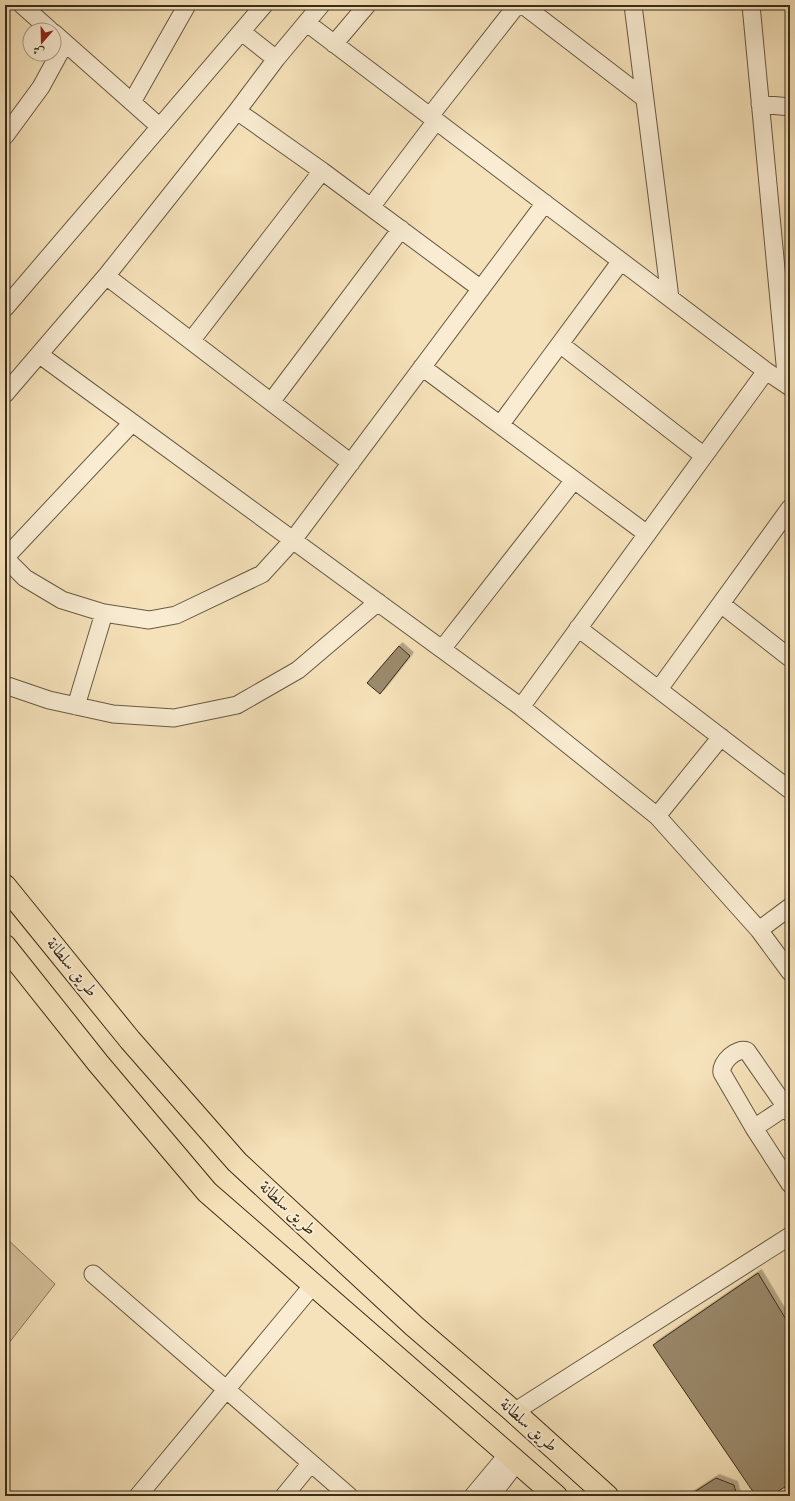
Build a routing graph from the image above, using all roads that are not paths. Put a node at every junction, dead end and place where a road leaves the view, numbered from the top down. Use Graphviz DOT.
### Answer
graph roads {
  1 [pos="22,5"];
  2 [pos="264,5"];
  3 [pos="321,5"];
  4 [pos="367,5"];
  5 [pos="517,5"];
  6 [pos="523,5"];
  7 [pos="633,5"];
  8 [pos="751,5"];
  9 [pos="179,8"];
  10 [pos="41,22"];
  11 [pos="307,23"];
  12 [pos="242,32"];
  13 [pos="62,41"];
  14 [pos="334,44"];
  15 [pos="276,58"];
  16 [pos="50,62"];
  17 [pos="644,98"];
  18 [pos="132,102"];
  19 [pos="760,104"];
  20 [pos="790,107"];
  21 [pos="237,112"];
  22 [pos="433,119"];
  23 [pos="8,125"];
  24 [pos="160,127"];
  25 [pos="322,171"];
  26 [pos="545,203"];
  27 [pos="371,207"];
  28 [pos="400,229"];
  29 [pos="775,255"];
  30 [pos="621,261"];
  31 [pos="790,266"];
  32 [pos="107,275"];
  33 [pos="481,289"];
  34 [pos="670,298"];
  35 [pos="5,308"];
  36 [pos="191,341"];
  37 [pos="560,344"];
  38 [pos="40,355"];
  39 [pos="422,367"];
  40 [pos="766,371"];
  41 [pos="789,386"];
  42 [pos="5,394"];
  43 [pos="271,402"];
  44 [pos="132,423"];
  45 [pos="500,425"];
  46 [pos="704,456"];
  47 [pos="351,463"];
  48 [pos="574,480"];
  49 [pos="788,516"];
  50 [pos="647,534"];
  51 [pos="293,540"];
  52 [pos="5,558"];
  53 [pos="378,602"];
  54 [pos="721,604"];
  55 [pos="104,613"];
  56 [pos="578,628"];
  57 [pos="442,649"];
  58 [pos="790,658"];
  59 [pos="5,685"];
  60 [pos="659,689"];
  61 [pos="76,706"];
  62 [pos="521,707"];
  63 [pos="721,737"];
  64 [pos="790,790"];
  65 [pos="657,816"];
  66 [pos="5,886"];
  67 [pos="790,907"];
  68 [pos="759,930"];
  69 [pos="5,946"];
  70 [pos="790,972"];
  71 [pos="789,1108"];
  72 [pos="754,1128"];
  73 [pos="790,1184"];
  74 [pos="790,1236"];
  75 [pos="93,1274"];
  76 [pos="313,1285"];
  77 [pos="226,1390"];
  78 [pos="514,1412"];
  79 [pos="512,1458"];
  80 [pos="311,1463"];
  81 [pos="551,1495"];
  82 [pos="138,1496"];
  83 [pos="284,1496"];
  84 [pos="349,1496"];
  85 [pos="473,1496"];
  86 [pos="491,1496"];
  87 [pos="607,1496"];
  1 -- 10 [label="street"];
  2 -- 12 [label="street"];
  3 -- 11 [label="street"];
  4 -- 14 [label="street"];
  5 -- 22 [label="street"];
  6 -- 17 [label="street"];
  7 -- 17 [label="street"];
  8 -- 19 [label="street"];
  9 -- 18 [label="street"];
  11 -- 14 [label="street"];
  11 -- 15 [label="street"];
  12 -- 15 [label="street"];
  12 -- 24 [label="street"];
  13 -- 18 [label="street"];
  14 -- 22 [label="street"];
  15 -- 21 [label="street"];
  16 -- 23 [label="street"];
  17 -- 34 [label="street"];
  18 -- 24 [label="street"];
  19 -- 20 [label="street"];
  19 -- 29 [label="street"];
  21 -- 25 [label="street"];
  21 -- 32 [label="street"];
  22 -- 26 [label="street"];
  22 -- 27 [label="street"];
  24 -- 35 [label="street"];
  25 -- 27 [label="street"];
  25 -- 36 [label="street"];
  26 -- 30 [label="street"];
  26 -- 33 [label="street"];
  27 -- 28 [label="street"];
  28 -- 33 [label="street"];
  28 -- 43 [label="street"];
  29 -- 31 [label="street"];
  29 -- 41 [label="street"];
  30 -- 34 [label="street"];
  30 -- 37 [label="street"];
  32 -- 36 [label="street"];
  32 -- 38 [label="street"];
  33 -- 39 [label="street"];
  34 -- 40 [label="street"];
  36 -- 43 [label="street"];
  37 -- 45 [label="street"];
  37 -- 46 [label="street"];
  38 -- 42 [label="street"];
  38 -- 44 [label="street"];
  39 -- 45 [label="street"];
  39 -- 47 [label="street"];
  40 -- 41 [label="street"];
  40 -- 46 [label="street"];
  43 -- 47 [label="street"];
  44 -- 51 [label="street"];
  44 -- 52 [label="street"];
  45 -- 48 [label="street"];
  46 -- 50 [label="street"];
  47 -- 51 [label="street"];
  48 -- 50 [label="street"];
  48 -- 57 [label="street"];
  49 -- 54 [label="street"];
  50 -- 56 [label="street"];
  51 -- 53 [label="street"];
  51 -- 55 [label="street"];
  52 -- 55 [label="street"];
  53 -- 57 [label="street"];
  53 -- 61 [label="street"];
  54 -- 58 [label="street"];
  54 -- 60 [label="street"];
  55 -- 61 [label="street"];
  56 -- 60 [label="street"];
  56 -- 62 [label="street"];
  57 -- 62 [label="street"];
  59 -- 61 [label="street"];
  60 -- 63 [label="street"];
  62 -- 65 [label="street"];
  63 -- 64 [label="street"];
  63 -- 65 [label="street"];
  65 -- 68 [label="street"];
  66 -- 78 [label="main road, طريق سلطانة"];
  67 -- 68 [label="street"];
  68 -- 70 [label="street"];
  69 -- 76 [label="main road, طريق سلطانة"];
  71 -- 72 [label="street"];
  71 -- 72 [label="street"];
  72 -- 73 [label="street"];
  74 -- 78 [label="street"];
  75 -- 77 [label="street"];
  76 -- 77 [label="street"];
  76 -- 79 [label="main road, طريق سلطانة"];
  77 -- 80 [label="street"];
  77 -- 82 [label="street"];
  78 -- 87 [label="main road, طريق سلطانة"];
  79 -- 81 [label="main road, طريق سلطانة"];
  79 -- 85 [label="street"];
  79 -- 86 [label="street"];
  80 -- 83 [label="street"];
  80 -- 84 [label="street"];
}
